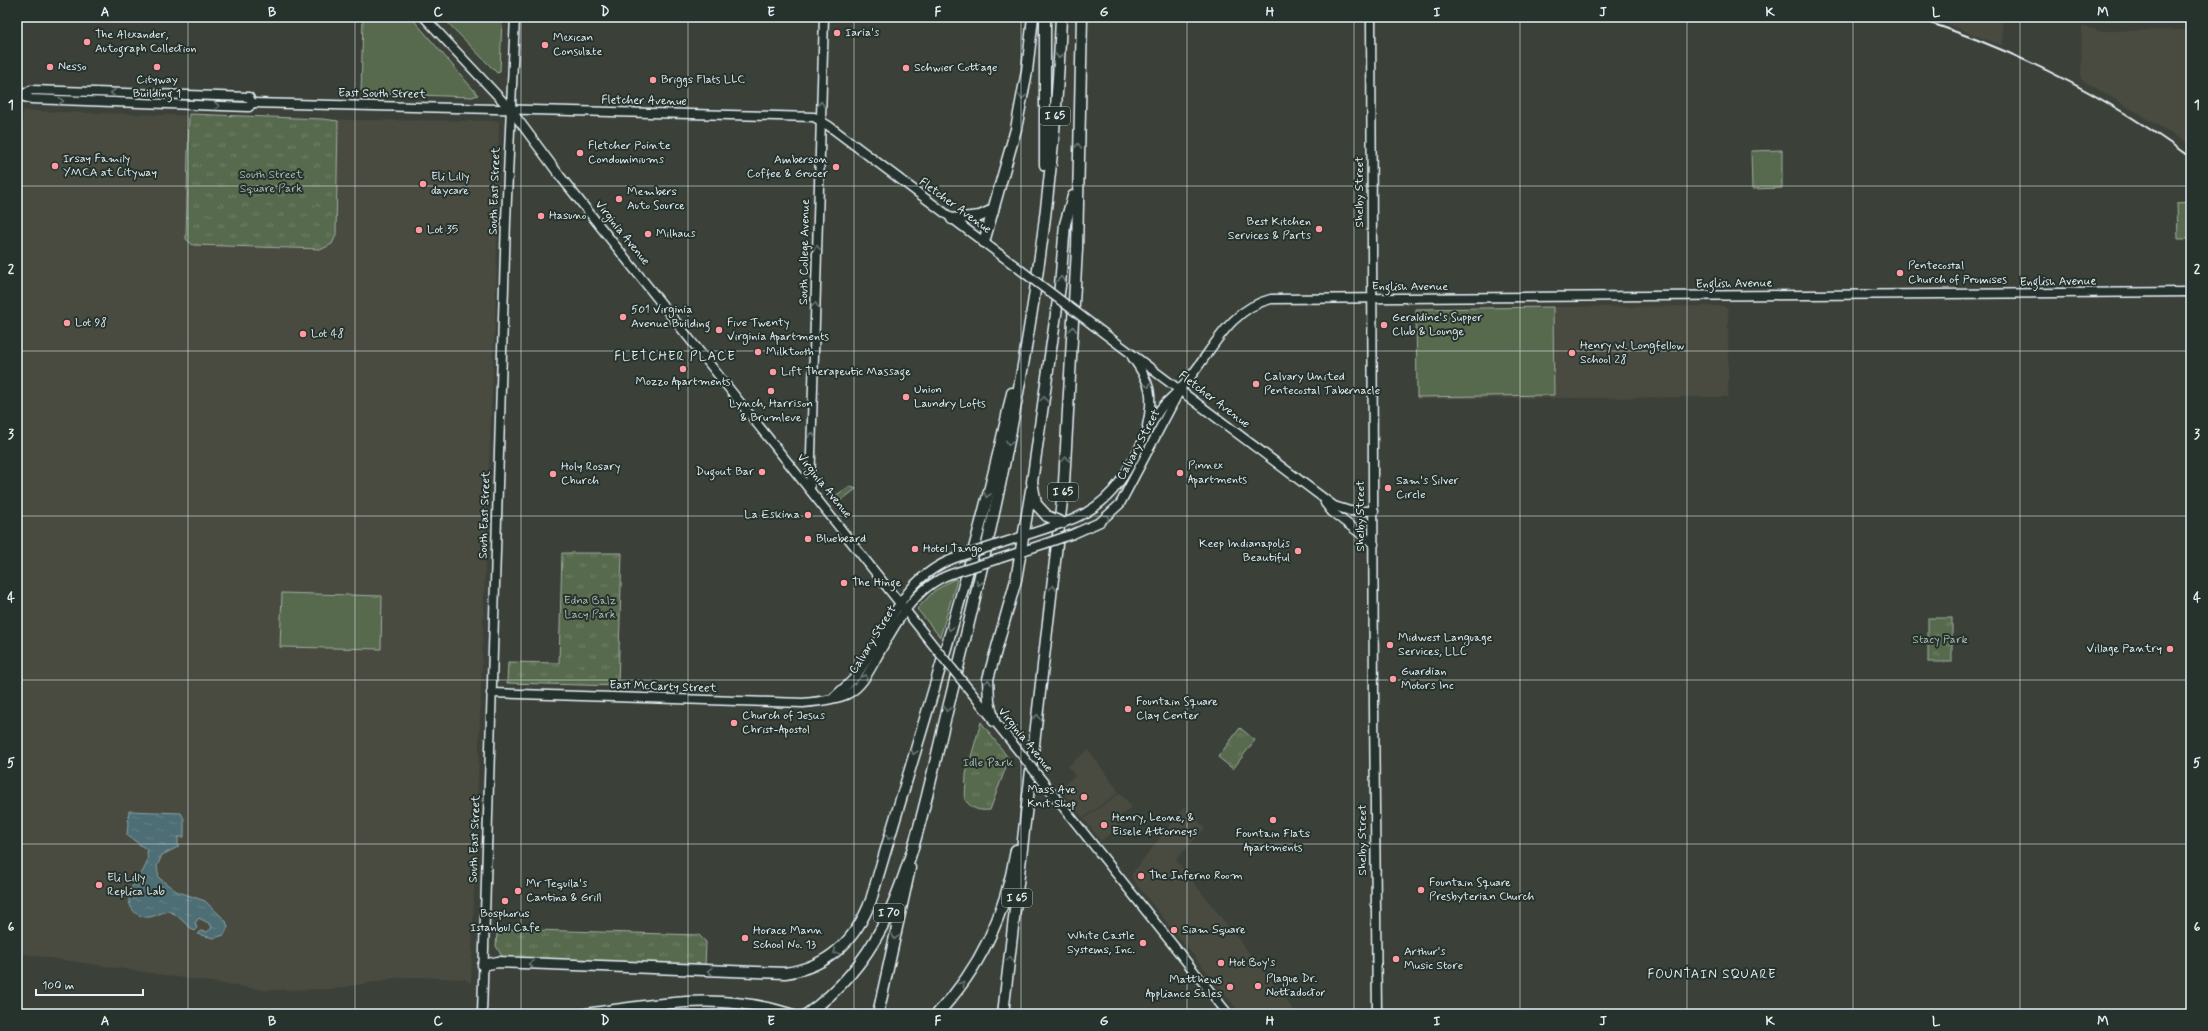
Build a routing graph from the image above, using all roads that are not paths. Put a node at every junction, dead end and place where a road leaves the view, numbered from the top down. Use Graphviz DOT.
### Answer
graph roads {
  1 [pos="424,17"];
  2 [pos="516,17"];
  3 [pos="824,17"];
  4 [pos="1033,17"];
  5 [pos="1045,17"];
  6 [pos="1061,17"];
  7 [pos="1082,17"];
  8 [pos="1371,17"];
  9 [pos="20,95"];
  10 [pos="511,110"];
  11 [pos="820,121"];
  12 [pos="1077,185"];
  13 [pos="993,210"];
  14 [pos="1044,214"];
  15 [pos="952,219"];
  16 [pos="984,242"];
  17 [pos="2191,292"];
  18 [pos="1277,298"];
  19 [pos="1372,299"];
  20 [pos="1031,307"];
  21 [pos="1128,352"];
  22 [pos="1180,389"];
  23 [pos="1145,434"];
  24 [pos="1032,482"];
  25 [pos="810,488"];
  26 [pos="1322,497"];
  27 [pos="1374,511"];
  28 [pos="1064,523"];
  29 [pos="1023,536"];
  30 [pos="1374,544"];
  31 [pos="1021,552"];
  32 [pos="900,602"];
  33 [pos="906,609"];
  34 [pos="491,693"];
  35 [pos="834,697"];
  36 [pos="994,721"];
  37 [pos="1027,797"];
  38 [pos="917,831"];
  39 [pos="484,966"];
  40 [pos="482,1012"];
  41 [pos="586,1014"];
  42 [pos="790,1014"];
  43 [pos="807,1014"];
  44 [pos="878,1014"];
  45 [pos="937,1014"];
  46 [pos="1003,1014"];
  47 [pos="1228,1014"];
  48 [pos="1377,1014"];
  1 -- 10 [label="main road, Virginia Avenue"];
  2 -- 10 [label="main road, South East Street"];
  11 -- 3 [label="main road, South College Avenue, one-way"];
  4 -- 13 [label="highway, one-way"];
  5 -- 14 [label="highway"];
  6 -- 14 [label="highway, I 65, one-way"];
  12 -- 7 [label="highway, I 65, one-way"];
  8 -- 19 [label="main road, Shelby Street"];
  9 -- 10 [label="main road, East South Street"];
  10 -- 11 [label="main road, Fletcher Avenue"];
  10 -- 25 [label="main road, Virginia Avenue"];
  10 -- 34 [label="main road, South East Street"];
  11 -- 15 [label="main road, Fletcher Avenue"];
  25 -- 11 [label="main road, South College Avenue, one-way"];
  24 -- 12 [label="highway, one-way"];
  37 -- 12 [label="highway, I 65, one-way"];
  13 -- 15 [label="highway"];
  13 -- 16 [label="highway"];
  14 -- 20 [label="highway, I 65"];
  15 -- 16 [label="main road, Fletcher Avenue"];
  16 -- 21 [label="main road, Fletcher Avenue, bridge"];
  17 -- 19 [label="main road, English Avenue"];
  18 -- 19 [label="main road, English Avenue"];
  18 -- 22 [label="main road, Calvary Street"];
  19 -- 27 [label="main road, Shelby Street"];
  20 -- 38 [label="highway, I 65, one-way"];
  20 -- 39 [label="highway, one-way"];
  21 -- 22 [label="main road, Fletcher Avenue"];
  21 -- 23 [label="main road, one-way"];
  22 -- 23 [label="main road, Calvary Street"];
  22 -- 26 [label="main road, Fletcher Avenue"];
  31 -- 22 [label="main road, Calvary Street, one-way, bridge"];
  23 -- 28 [label="main road, Calvary Street"];
  24 -- 28 [label="highway, bridge"];
  24 -- 29 [label="highway"];
  25 -- 32 [label="main road, Virginia Avenue"];
  26 -- 27 [label="main road, Fletcher Avenue"];
  26 -- 30 [label="main road, Fletcher Avenue"];
  27 -- 30 [label="main road, Shelby Street"];
  28 -- 29 [label="main road, Calvary Street, bridge"];
  29 -- 31 [label="highway"];
  29 -- 32 [label="main road, Calvary Street, bridge"];
  30 -- 48 [label="main road, Shelby Street"];
  31 -- 33 [label="main road, Calvary Street, bridge"];
  36 -- 31 [label="highway, one-way"];
  32 -- 33 [label="main road, Virginia Avenue"];
  32 -- 35 [label="main road, Calvary Street"];
  35 -- 33 [label="main road, Calvary Street, one-way"];
  33 -- 36 [label="main road, Virginia Avenue, bridge"];
  34 -- 35 [label="main road, East McCarty Street"];
  34 -- 39 [label="main road, South East Street"];
  36 -- 47 [label="main road, Virginia Avenue, bridge"];
  45 -- 37 [label="highway, one-way"];
  46 -- 37 [label="highway, I 65, one-way"];
  38 -- 43 [label="highway, I 70"];
  38 -- 44 [label="highway, I 65, one-way"];
  39 -- 40 [label="main road, South East Street"];
  41 -- 42 [label="highway"];
}
